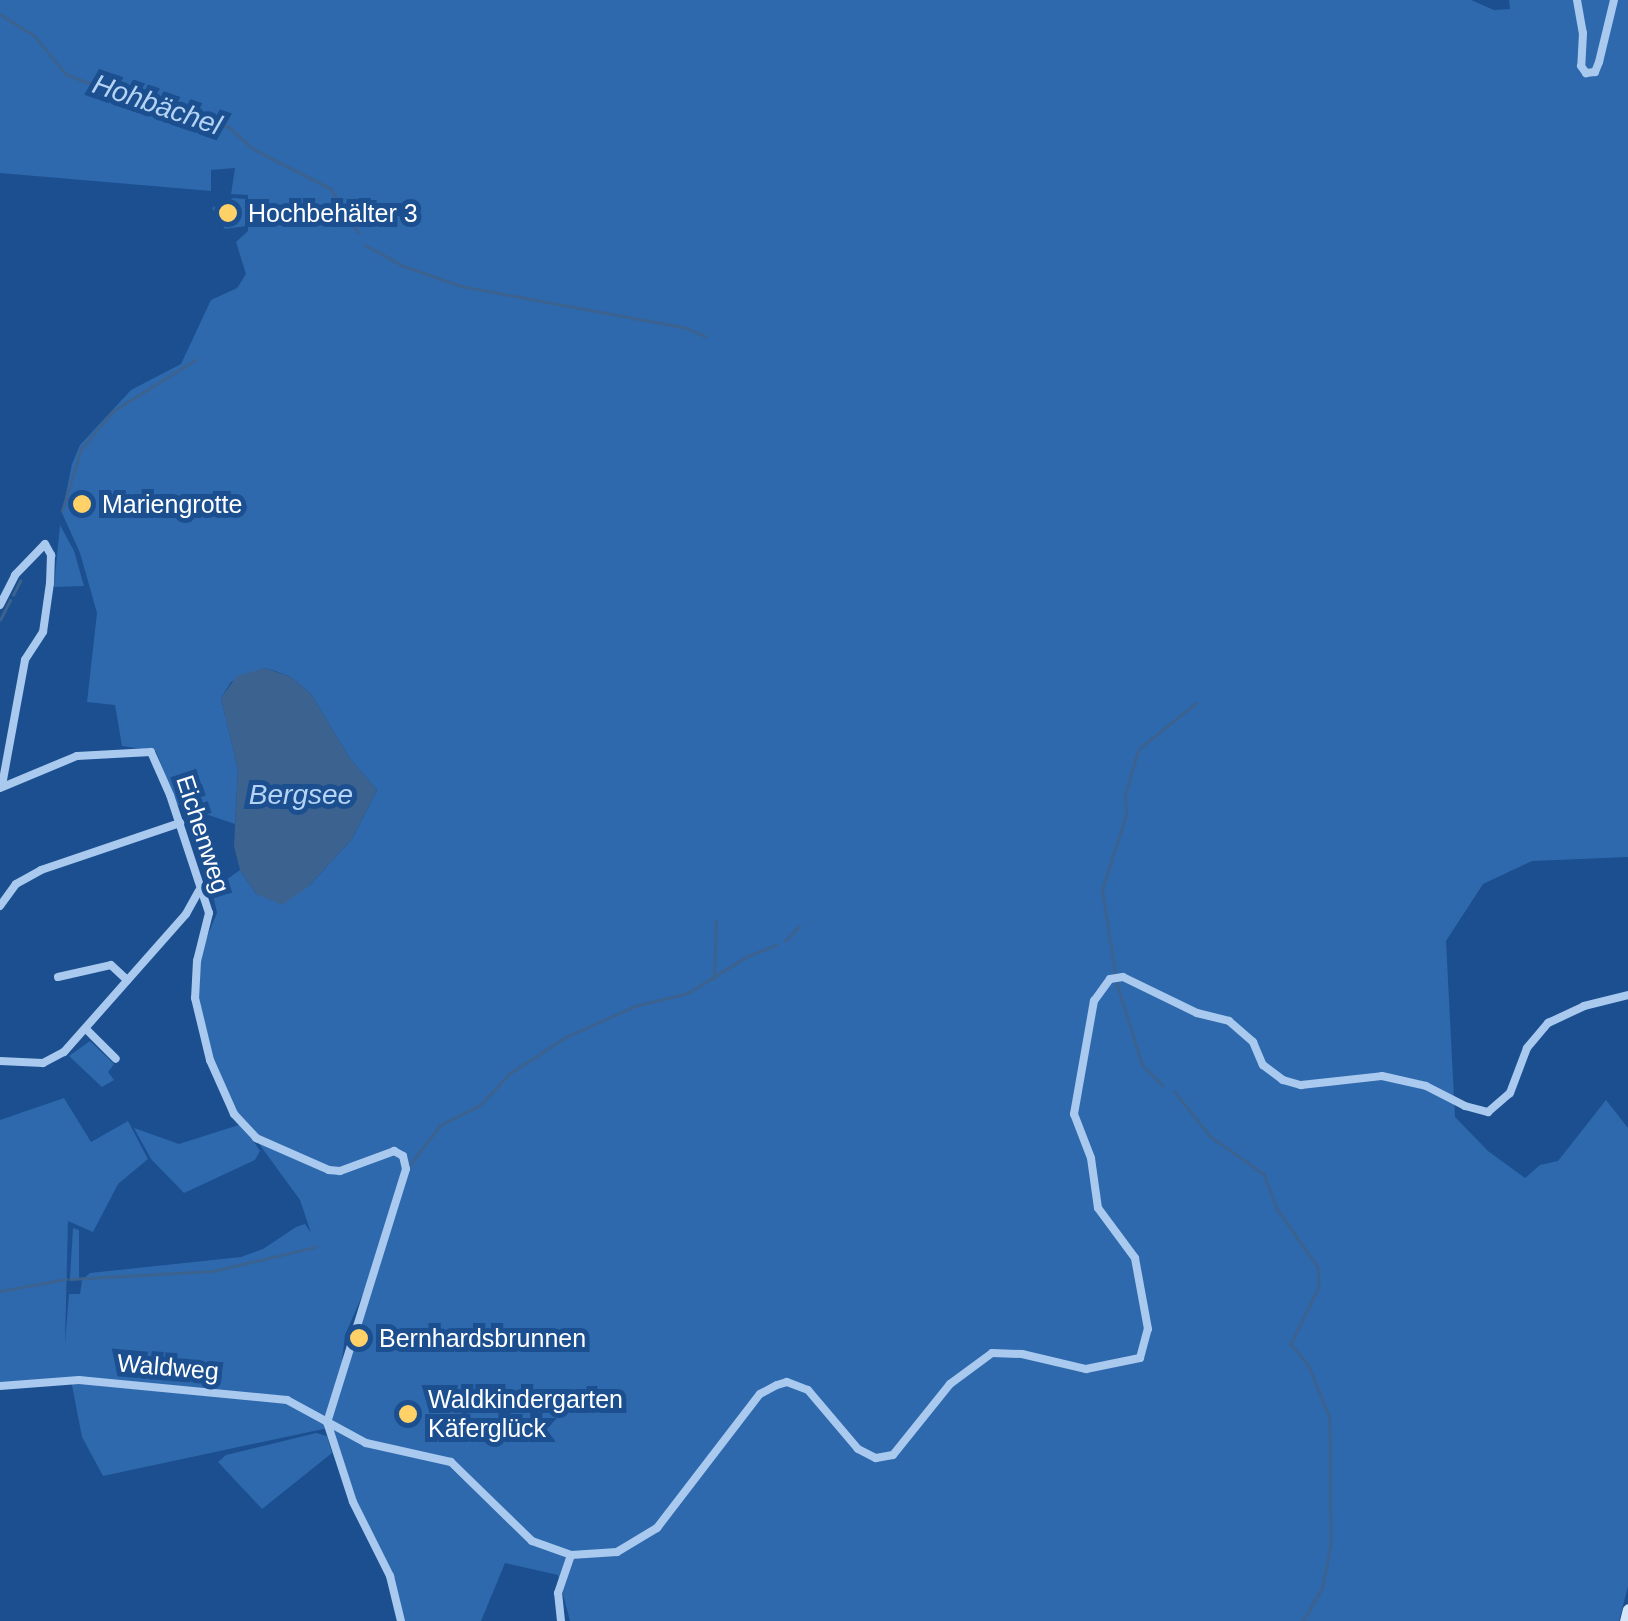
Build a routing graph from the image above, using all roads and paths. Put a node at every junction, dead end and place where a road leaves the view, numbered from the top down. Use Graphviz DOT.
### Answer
graph roads {
  1 [pos="1577,0"];
  2 [pos="1614,0"];
  3 [pos="0,605"];
  4 [pos="1,787"];
  5 [pos="180,823"];
  6 [pos="199,892"];
  7 [pos="0,906"];
  8 [pos="58,977"];
  9 [pos="127,980"];
  10 [pos="1628,995"];
  11 [pos="86,1029"];
  12 [pos="116,1060"];
  13 [pos="0,1061"];
  14 [pos="0,1386"];
  15 [pos="327,1422"];
  16 [pos="570,1555"];
  17 [pos="1628,1608"];
  18 [pos="401,1621"];
  19 [pos="561,1621"];
  20 [pos="1625,1621"];
  1 -- 2 [label="street"];
  3 -- 4 [label="street"];
  4 -- 5 [label="street, Eichenweg"];
  5 -- 6 [label="street, Eichenweg"];
  5 -- 7 [label="street"];
  6 -- 9 [label="street"];
  6 -- 15 [label="street, Eichenweg"];
  8 -- 9 [label="street"];
  9 -- 11 [label="street"];
  10 -- 16 [label="street"];
  11 -- 12 [label="street"];
  11 -- 13 [label="street"];
  14 -- 15 [label="street, Waldweg"];
  15 -- 16 [label="street, Waldweg"];
  15 -- 18 [label="street"];
  16 -- 19 [label="street"];
  17 -- 20 [label="main road"];
}
